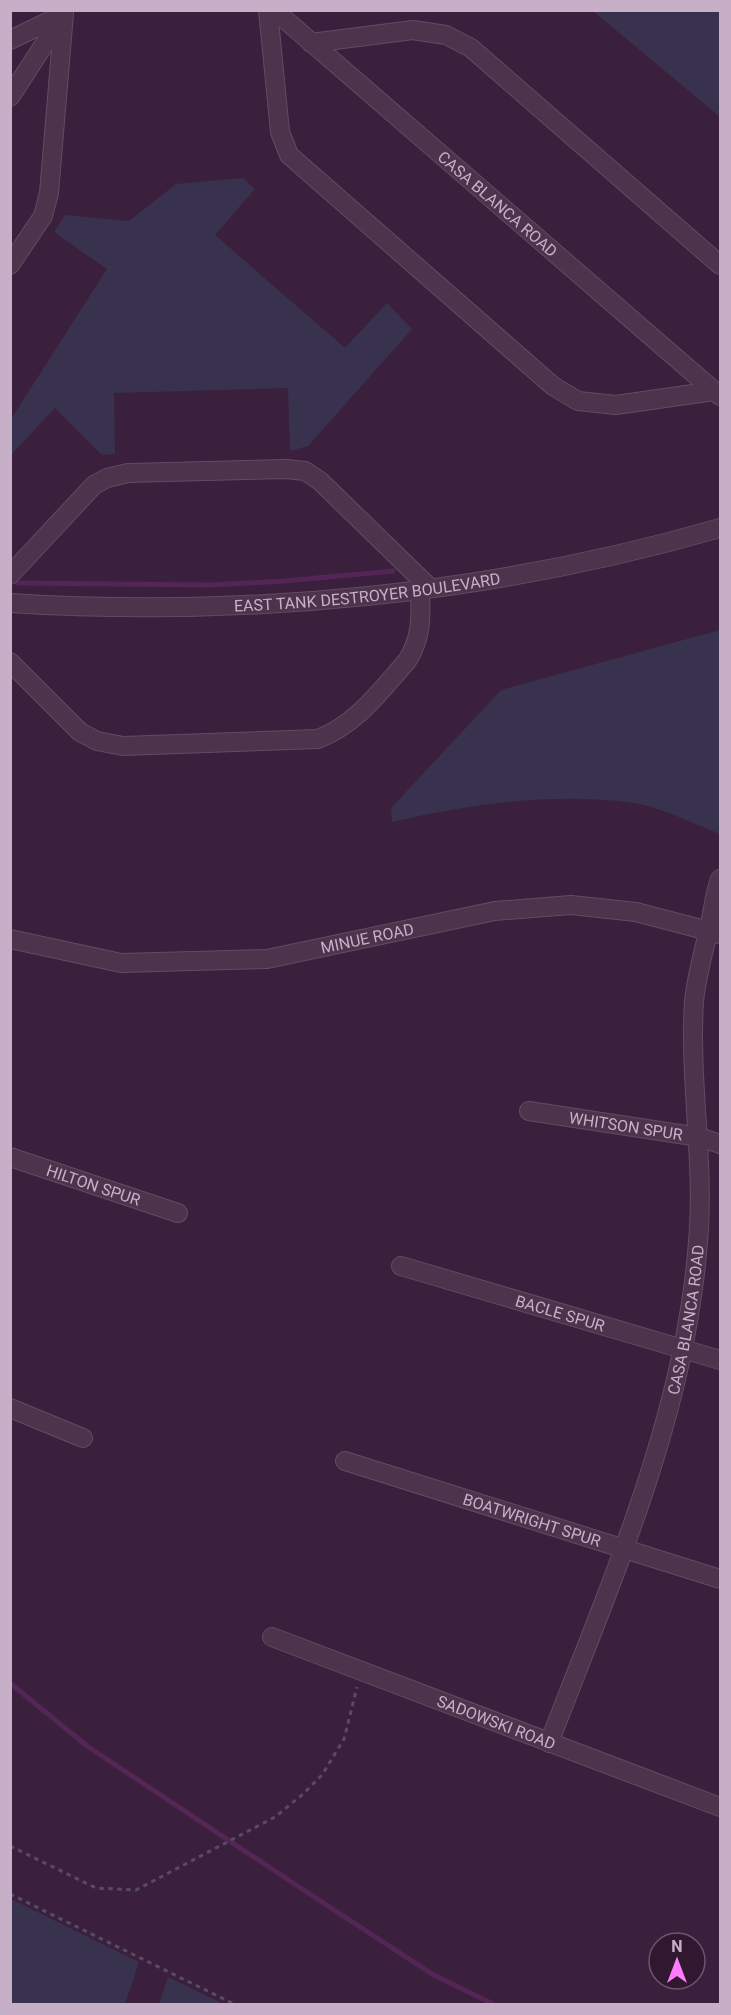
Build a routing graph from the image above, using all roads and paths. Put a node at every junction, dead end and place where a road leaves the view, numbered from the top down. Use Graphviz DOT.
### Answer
graph roads {
  1 [pos="268,10"];
  2 [pos="274,10"];
  3 [pos="65,12"];
  4 [pos="10,40"];
  5 [pos="311,42"];
  6 [pos="10,97"];
  7 [pos="10,265"];
  8 [pos="720,265"];
  9 [pos="717,393"];
  10 [pos="720,528"];
  11 [pos="10,575"];
  12 [pos="425,589"];
  13 [pos="10,603"];
  14 [pos="10,662"];
  15 [pos="720,879"];
  16 [pos="715,932"];
  17 [pos="10,939"];
  18 [pos="529,1111"];
  19 [pos="699,1137"];
  20 [pos="720,1144"];
  21 [pos="10,1156"];
  22 [pos="178,1213"];
  23 [pos="401,1266"];
  24 [pos="684,1349"];
  25 [pos="720,1360"];
  26 [pos="10,1408"];
  27 [pos="83,1438"];
  28 [pos="345,1461"];
  29 [pos="624,1547"];
  30 [pos="720,1579"];
  31 [pos="272,1637"];
  32 [pos="362,1672"];
  33 [pos="549,1743"];
  34 [pos="720,1807"];
  35 [pos="10,1846"];
  36 [pos="10,1894"];
  37 [pos="234,2004"];
  1 -- 9 [label="street"];
  2 -- 5 [label="street, CASA BLANCA ROAD"];
  3 -- 4 [label="street"];
  3 -- 6 [label="street"];
  3 -- 7 [label="street"];
  5 -- 8 [label="street"];
  5 -- 9 [label="street, CASA BLANCA ROAD"];
  10 -- 12 [label="street, EAST TANK DESTROYER BOULEVARD"];
  11 -- 12 [label="street"];
  12 -- 13 [label="street, EAST TANK DESTROYER BOULEVARD"];
  12 -- 14 [label="street"];
  15 -- 16 [label="street, CASA BLANCA ROAD"];
  16 -- 17 [label="street, MINUE ROAD"];
  16 -- 19 [label="street, CASA BLANCA ROAD"];
  18 -- 19 [label="street, WHITSON SPUR"];
  19 -- 20 [label="street, WHITSON SPUR"];
  19 -- 24 [label="street, CASA BLANCA ROAD"];
  21 -- 22 [label="street, HILTON SPUR"];
  23 -- 24 [label="street, BACLE SPUR"];
  24 -- 25 [label="street, BACLE SPUR"];
  24 -- 29 [label="street, CASA BLANCA ROAD"];
  26 -- 27 [label="street"];
  28 -- 29 [label="street, BOATWRIGHT SPUR"];
  29 -- 30 [label="street, BOATWRIGHT SPUR"];
  29 -- 33 [label="street, CASA BLANCA ROAD"];
  31 -- 32 [label="street, SADOWSKI ROAD"];
  32 -- 33 [label="street, SADOWSKI ROAD"];
  32 -- 35 [label="path"];
  33 -- 34 [label="street, SADOWSKI ROAD"];
  36 -- 37 [label="path"];
}
